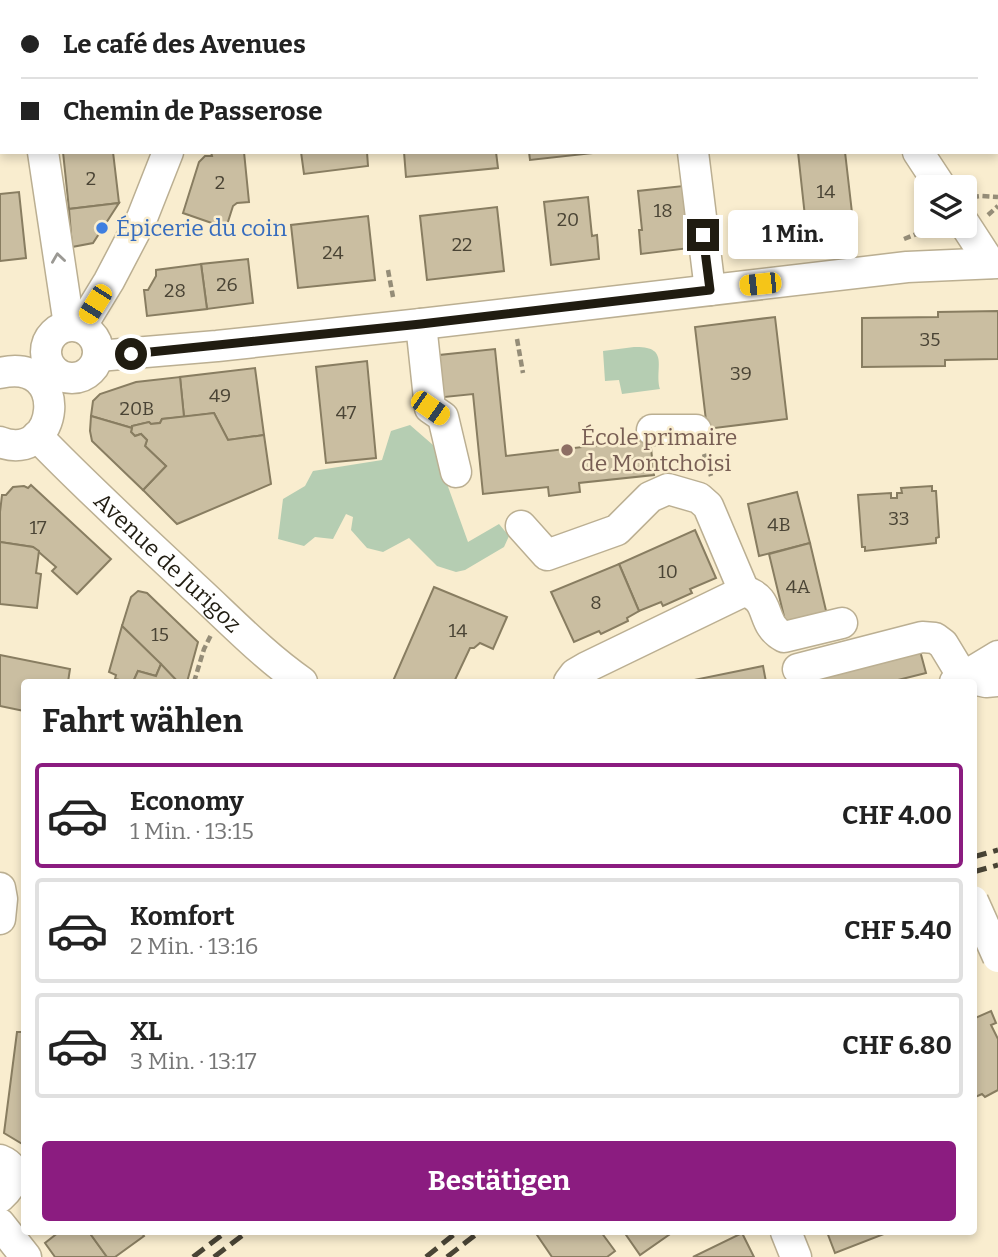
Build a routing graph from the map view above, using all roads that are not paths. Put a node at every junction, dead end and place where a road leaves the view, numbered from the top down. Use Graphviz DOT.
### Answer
graph roads {
  1 [pos="43,154"];
  2 [pos="167,154"];
  3 [pos="693,154"];
  4 [pos="919,154"];
  5 [pos="933,175"];
  6 [pos="977,220"];
  7 [pos="994,263"];
  8 [pos="710,290"];
  9 [pos="421,324"];
  10 [pos="66,331"];
  11 [pos="88,366"];
  12 [pos="6,372"];
  13 [pos="51,406"];
  14 [pos="652,430"];
  15 [pos="37,436"];
  16 [pos="0,442"];
  17 [pos="700,442"];
  18 [pos="456,472"];
  19 [pos="521,526"];
  20 [pos="744,591"];
  21 [pos="842,623"];
  22 [pos="998,656"];
  23 [pos="797,669"];
  24 [pos="298,679"];
  25 [pos="571,679"];
  26 [pos="959,679"];
  27 [pos="961,679"];
  28 [pos="977,681"];
  29 [pos="998,681"];
  30 [pos="0,888"];
  31 [pos="977,910"];
  32 [pos="0,919"];
  33 [pos="998,957"];
  34 [pos="0,1224"];
  35 [pos="787,1235"];
  36 [pos="26,1257"];
  37 [pos="796,1257"];
  10 -- 1 [label="street, one-way"];
  2 -- 10 [label="street"];
  3 -- 8 [label="street"];
  4 -- 5 [label="street"];
  6 -- 7 [label="street"];
  7 -- 8 [label="street"];
  8 -- 9 [label="street"];
  9 -- 11 [label="street"];
  9 -- 18 [label="street"];
  10 -- 11 [label="street"];
  10 -- 11 [label="street"];
  10 -- 12 [label="street"];
  11 -- 13 [label="street"];
  12 -- 13 [label="street"];
  13 -- 15 [label="street"];
  14 -- 17 [label="street"];
  15 -- 16 [label="street"];
  15 -- 24 [label="street, Avenue de Jurigoz"];
  19 -- 20 [label="street"];
  20 -- 21 [label="street"];
  20 -- 25 [label="street"];
  22 -- 27 [label="street"];
  23 -- 26 [label="street"];
  28 -- 29 [label="street"];
  30 -- 32 [label="street"];
  31 -- 33 [label="street, bridge"];
  34 -- 36 [label="street"];
  35 -- 37 [label="street"];
}
